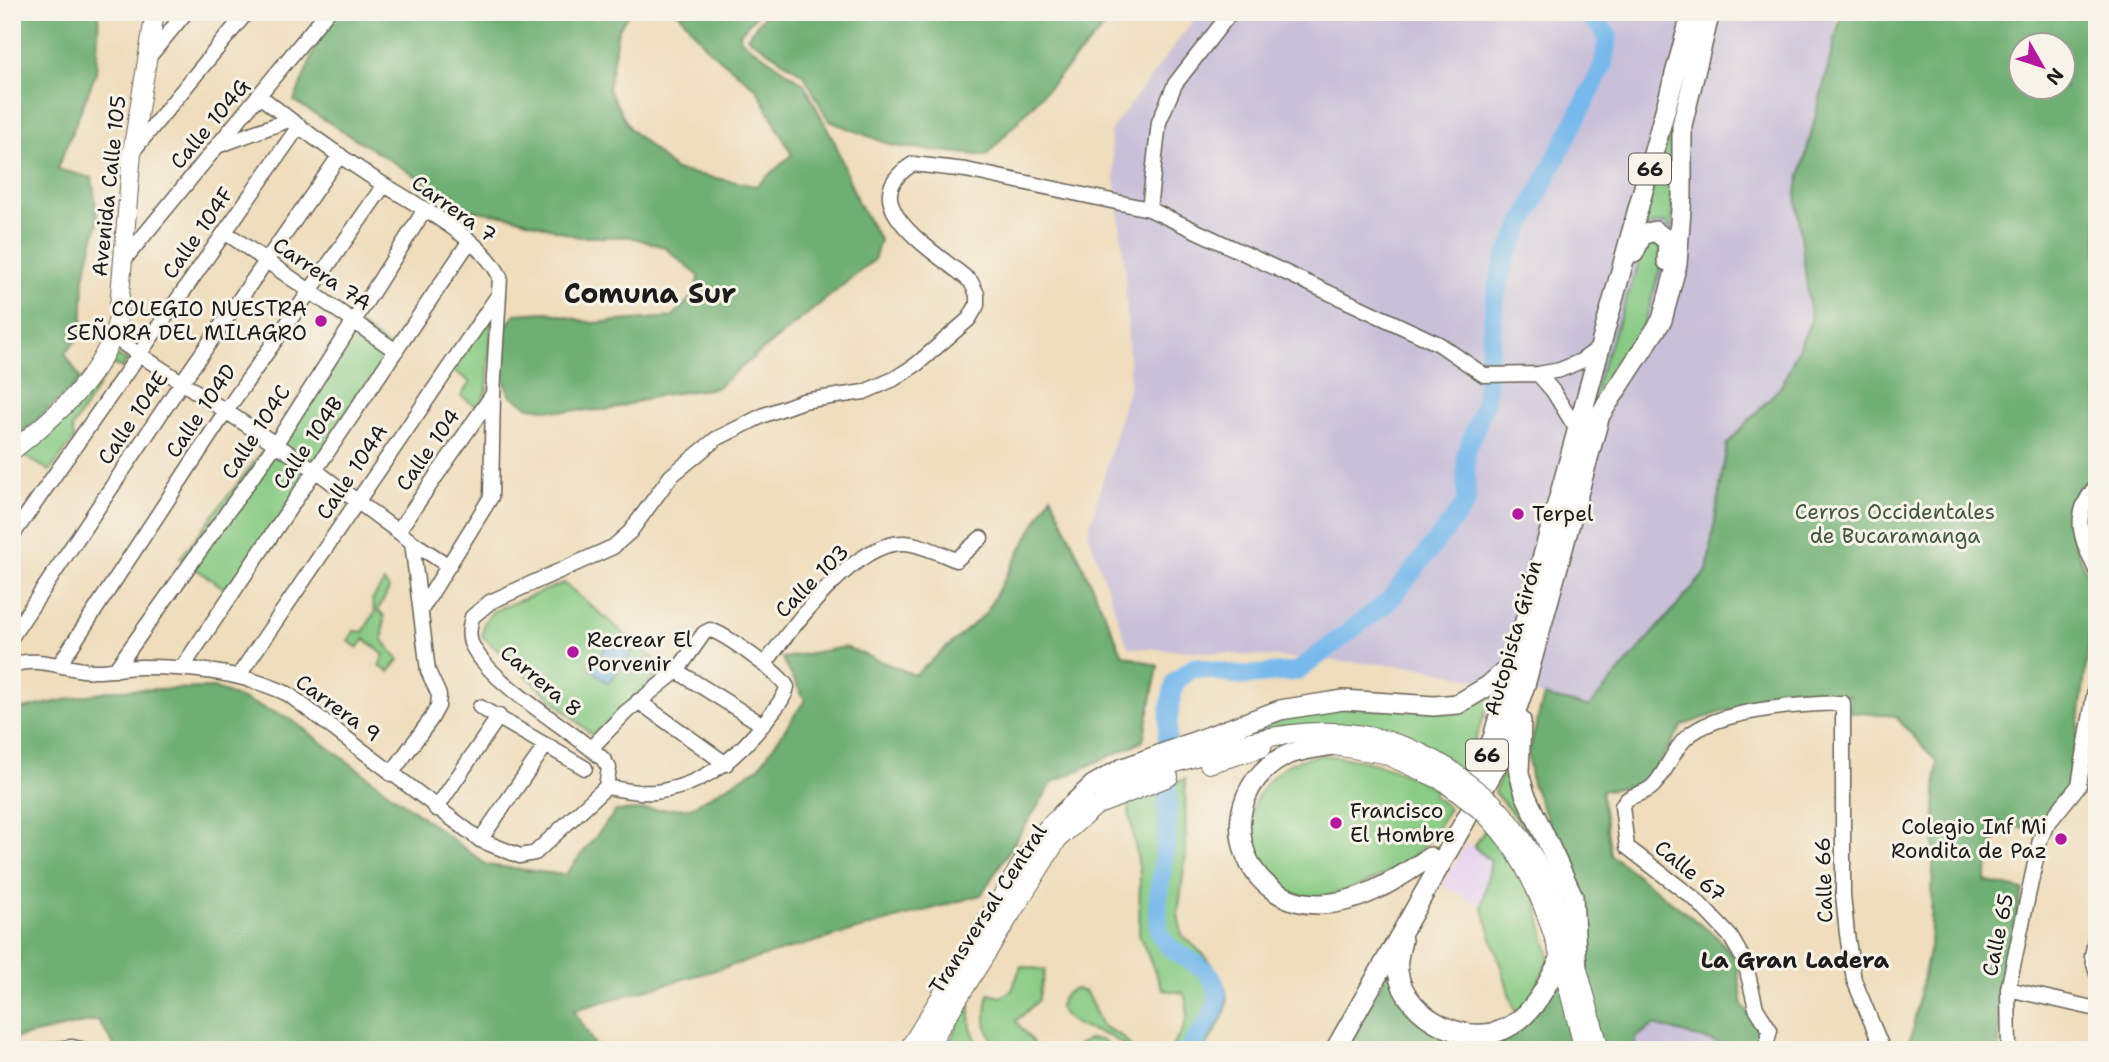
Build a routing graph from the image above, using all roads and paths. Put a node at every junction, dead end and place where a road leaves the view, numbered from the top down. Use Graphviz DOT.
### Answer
graph roads {
  1 [pos="155,12"];
  2 [pos="186,12"];
  3 [pos="247,12"];
  4 [pos="327,12"];
  5 [pos="1231,12"];
  6 [pos="1692,12"];
  7 [pos="1710,12"];
  8 [pos="148,58"];
  9 [pos="261,97"];
  10 [pos="294,123"];
  11 [pos="219,145"];
  12 [pos="132,152"];
  13 [pos="340,155"];
  14 [pos="384,185"];
  15 [pos="1149,209"];
  16 [pos="424,211"];
  17 [pos="225,232"];
  18 [pos="469,242"];
  19 [pos="123,261"];
  20 [pos="265,261"];
  21 [pos="309,290"];
  22 [pos="500,293"];
  23 [pos="352,318"];
  24 [pos="1606,325"];
  25 [pos="113,337"];
  26 [pos="1649,342"];
  27 [pos="1599,348"];
  28 [pos="396,351"];
  29 [pos="139,353"];
  30 [pos="1538,374"];
  31 [pos="182,382"];
  32 [pos="493,394"];
  33 [pos="226,411"];
  34 [pos="1577,430"];
  35 [pos="275,445"];
  36 [pos="12,451"];
  37 [pos="315,470"];
  38 [pos="2097,486"];
  39 [pos="358,501"];
  40 [pos="398,531"];
  41 [pos="12,536"];
  42 [pos="981,538"];
  43 [pos="412,542"];
  44 [pos="449,566"];
  45 [pos="2097,572"];
  46 [pos="421,610"];
  47 [pos="12,636"];
  48 [pos="1514,664"];
  49 [pos="12,665"];
  50 [pos="59,665"];
  51 [pos="764,666"];
  52 [pos="182,668"];
  53 [pos="115,670"];
  54 [pos="677,671"];
  55 [pos="239,675"];
  56 [pos="2097,677"];
  57 [pos="1525,685"];
  58 [pos="638,701"];
  59 [pos="480,707"];
  60 [pos="499,716"];
  61 [pos="763,725"];
  62 [pos="546,745"];
  63 [pos="1335,745"];
  64 [pos="591,748"];
  65 [pos="1184,760"];
  66 [pos="726,764"];
  67 [pos="585,768"];
  68 [pos="1147,772"];
  69 [pos="391,774"];
  70 [pos="1446,776"];
  71 [pos="606,787"];
  72 [pos="1625,800"];
  73 [pos="436,808"];
  74 [pos="1488,808"];
  75 [pos="1062,814"];
  76 [pos="480,839"];
  77 [pos="1430,857"];
  78 [pos="1414,908"];
  79 [pos="2097,931"];
  80 [pos="1559,961"];
  81 [pos="1577,970"];
  82 [pos="2097,974"];
  83 [pos="2008,989"];
  84 [pos="2097,1009"];
  85 [pos="78,1048"];
  86 [pos="50,1050"];
  87 [pos="908,1050"];
  88 [pos="926,1050"];
  89 [pos="1322,1050"];
  90 [pos="1335,1050"];
  91 [pos="1584,1050"];
  92 [pos="1600,1050"];
  93 [pos="1765,1050"];
  94 [pos="1883,1050"];
  95 [pos="2009,1050"];
  1 -- 8 [label="main road, Avenida Calle 105"];
  2 -- 8 [label="street"];
  3 -- 12 [label="street"];
  4 -- 9 [label="street, Calle 104G"];
  5 -- 15 [label="street"];
  6 -- 24 [label="highway, Autopista Girón / 66"];
  7 -- 26 [label="highway, Autopista Girón / 66"];
  8 -- 12 [label="main road, Avenida Calle 105"];
  9 -- 10 [label="street, Carrera 7"];
  9 -- 11 [label="street, Calle 104G"];
  10 -- 11 [label="street"];
  10 -- 13 [label="street, Carrera 7"];
  10 -- 17 [label="street, Calle 104F"];
  11 -- 19 [label="street, Calle 104G"];
  12 -- 19 [label="main road, Avenida Calle 105"];
  13 -- 14 [label="street, Carrera 7"];
  13 -- 20 [label="street, Calle 104E"];
  14 -- 16 [label="street, Carrera 7"];
  14 -- 21 [label="street, Calle 104D"];
  15 -- 30 [label="street"];
  15 -- 64 [label="street, Carrera 8"];
  16 -- 18 [label="street, Carrera 7"];
  16 -- 23 [label="street, Calle 104C"];
  17 -- 20 [label="street, Carrera 7A"];
  17 -- 29 [label="street, Calle 104F"];
  18 -- 22 [label="street, Carrera 7"];
  18 -- 28 [label="street, Calle 104B"];
  19 -- 25 [label="main road, Avenida Calle 105"];
  20 -- 21 [label="street, Carrera 7A"];
  20 -- 31 [label="street, Calle 104E"];
  21 -- 23 [label="street, Carrera 7A"];
  21 -- 33 [label="street, Calle 104D"];
  22 -- 32 [label="street, Carrera 7"];
  22 -- 39 [label="street, Calle 104A"];
  23 -- 28 [label="street, Carrera 7A"];
  23 -- 35 [label="street, Calle 104C"];
  24 -- 26 [label="highway"];
  24 -- 27 [label="highway, Autopista Girón / 66"];
  25 -- 29 [label="street"];
  25 -- 36 [label="main road, Avenida Calle 105"];
  26 -- 57 [label="highway, Autopista Girón / 66"];
  27 -- 30 [label="street"];
  27 -- 34 [label="highway, Autopista Girón / 66"];
  28 -- 37 [label="street, Calle 104B"];
  29 -- 31 [label="street"];
  29 -- 41 [label="street, Calle 104F"];
  30 -- 34 [label="street"];
  31 -- 33 [label="street"];
  31 -- 47 [label="street, Calle 104E"];
  32 -- 40 [label="street, Calle 104"];
  32 -- 44 [label="street, Carrera 7"];
  33 -- 35 [label="street"];
  33 -- 50 [label="street, Calle 104D"];
  34 -- 48 [label="highway, Autopista Girón / 66"];
  35 -- 37 [label="street"];
  35 -- 53 [label="street, Calle 104C"];
  37 -- 39 [label="street"];
  37 -- 52 [label="street, Calle 104B"];
  38 -- 45 [label="street"];
  39 -- 40 [label="street"];
  39 -- 55 [label="street, Calle 104A"];
  40 -- 43 [label="street"];
  42 -- 51 [label="street, Calle 103"];
  43 -- 44 [label="street"];
  43 -- 46 [label="street"];
  44 -- 46 [label="street"];
  46 -- 69 [label="street"];
  48 -- 65 [label="highway"];
  48 -- 77 [label="highway, Autopista Girón / 66"];
  49 -- 50 [label="street, Carrera 9"];
  50 -- 53 [label="street, Carrera 9"];
  51 -- 54 [label="street"];
  51 -- 61 [label="street"];
  52 -- 53 [label="street, Carrera 9"];
  52 -- 55 [label="street, Carrera 9"];
  54 -- 58 [label="street"];
  54 -- 61 [label="street"];
  55 -- 69 [label="street, Carrera 9"];
  56 -- 83 [label="street, Calle 65"];
  57 -- 78 [label="highway, Autopista Girón / 66"];
  57 -- 81 [label="highway"];
  58 -- 64 [label="street"];
  58 -- 66 [label="street"];
  59 -- 60 [label="street"];
  60 -- 62 [label="street"];
  60 -- 73 [label="street"];
  61 -- 66 [label="street"];
  62 -- 67 [label="street"];
  62 -- 76 [label="street"];
  63 -- 65 [label="main road"];
  63 -- 70 [label="main road"];
  63 -- 77 [label="highway"];
  64 -- 71 [label="street, Carrera 8"];
  65 -- 68 [label="highway"];
  65 -- 70 [label="main road"];
  66 -- 71 [label="street"];
  68 -- 75 [label="highway"];
  68 -- 88 [label="main road, Transversal Central"];
  69 -- 73 [label="street, Carrera 9"];
  70 -- 74 [label="main road, bridge"];
  71 -- 76 [label="street, Carrera 9"];
  72 -- 93 [label="street, Calle 67"];
  72 -- 94 [label="street, Calle 66"];
  73 -- 76 [label="street, Carrera 9"];
  74 -- 80 [label="main road"];
  74 -- 81 [label="main road"];
  75 -- 87 [label="main road, Transversal Central"];
  77 -- 89 [label="highway, Autopista Girón / 66"];
  78 -- 80 [label="highway"];
  78 -- 90 [label="highway, Autopista Girón / 66"];
  79 -- 82 [label="street"];
  80 -- 91 [label="main road"];
  81 -- 92 [label="main road"];
  83 -- 84 [label="street"];
  83 -- 95 [label="street, Calle 65"];
  85 -- 86 [label="street"];
}
